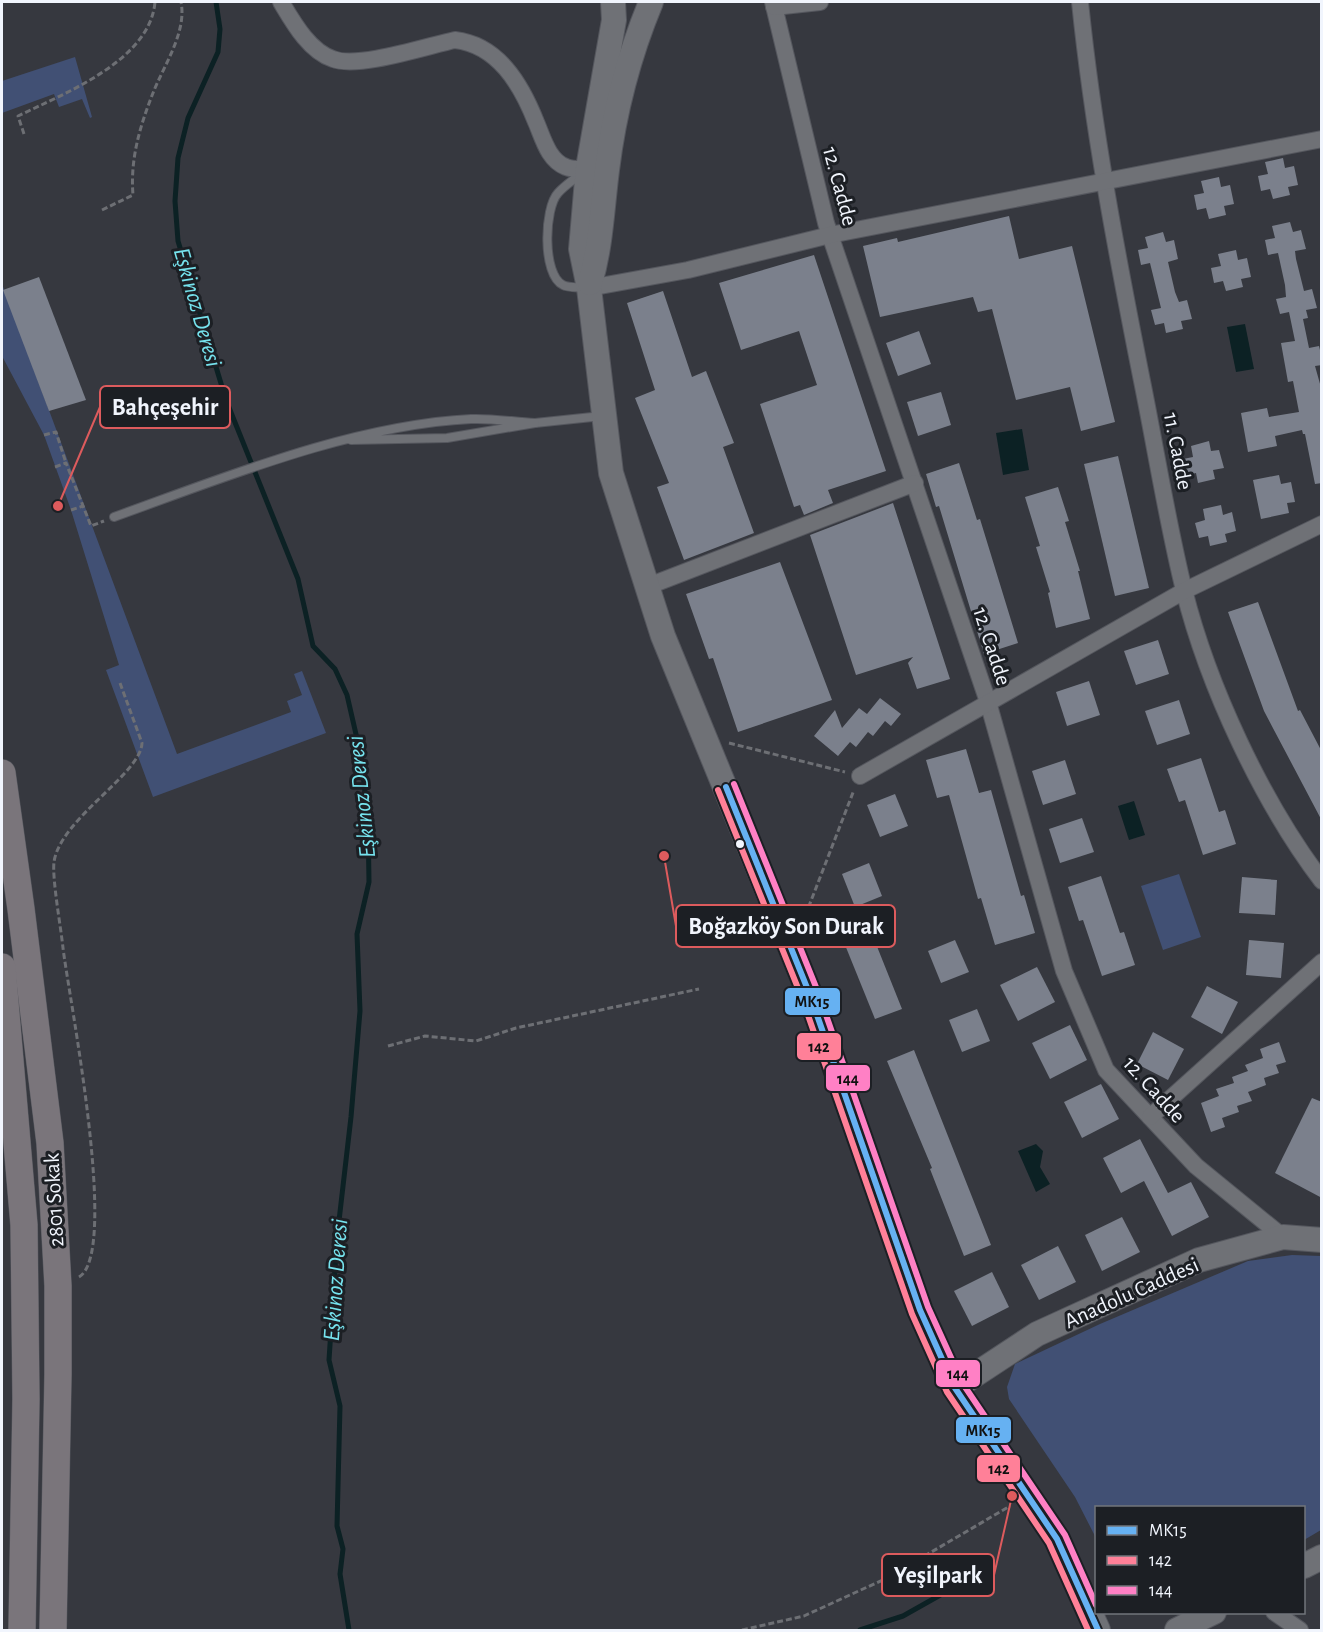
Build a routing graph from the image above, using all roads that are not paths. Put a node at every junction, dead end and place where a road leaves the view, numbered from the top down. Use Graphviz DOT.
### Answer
graph roads {
  1 [pos="280,2"];
  2 [pos="613,2"];
  3 [pos="651,2"];
  4 [pos="820,2"];
  5 [pos="1080,2"];
  6 [pos="773,4"];
  7 [pos="1322,139"];
  8 [pos="597,169"];
  9 [pos="1103,180"];
  10 [pos="830,235"];
  11 [pos="589,288"];
  12 [pos="602,416"];
  13 [pos="535,423"];
  14 [pos="351,440"];
  15 [pos="915,483"];
  16 [pos="114,517"];
  17 [pos="1322,524"];
  18 [pos="646,587"];
  19 [pos="1184,591"];
  20 [pos="988,702"];
  21 [pos="2,773"];
  22 [pos="860,776"];
  23 [pos="5,868"];
  24 [pos="1322,881"];
  25 [pos="1322,962"];
  26 [pos="2,967"];
  27 [pos="2,1079"];
  28 [pos="1150,1117"];
  29 [pos="16,1121"];
  30 [pos="1282,1237"];
  31 [pos="1322,1240"];
  32 [pos="955,1388"];
  33 [pos="1322,1557"];
  34 [pos="1305,1566"];
  35 [pos="1210,1614"];
  36 [pos="1277,1614"];
  37 [pos="22,1630"];
  38 [pos="53,1630"];
  39 [pos="1098,1630"];
  40 [pos="1177,1630"];
  41 [pos="1300,1630"];
  1 -- 8 [label="street"];
  2 -- 8 [label="street"];
  3 -- 8 [label="street"];
  4 -- 6 [label="street"];
  5 -- 9 [label="street, 11. Cadde"];
  6 -- 10 [label="street, 12. Cadde"];
  7 -- 9 [label="street"];
  8 -- 11 [label="street"];
  8 -- 11 [label="lane"];
  9 -- 10 [label="street"];
  9 -- 19 [label="street, 11. Cadde"];
  10 -- 11 [label="street"];
  10 -- 15 [label="street, 12. Cadde"];
  11 -- 12 [label="street"];
  12 -- 13 [label="lane"];
  12 -- 18 [label="street"];
  13 -- 14 [label="lane"];
  13 -- 14 [label="lane"];
  14 -- 16 [label="lane"];
  15 -- 18 [label="street"];
  15 -- 20 [label="street, 12. Cadde"];
  17 -- 19 [label="street"];
  18 -- 32 [label="street"];
  19 -- 20 [label="street"];
  19 -- 24 [label="street, 11. Cadde"];
  20 -- 22 [label="street"];
  20 -- 28 [label="street, 12. Cadde"];
  21 -- 23 [label="main road, 2801 Sokak"];
  23 -- 38 [label="main road, 2801 Sokak"];
  25 -- 28 [label="street"];
  26 -- 29 [label="main road, 2801 Sokak"];
  27 -- 29 [label="main road"];
  28 -- 30 [label="street, 12. Cadde"];
  29 -- 37 [label="main road, 2801 Sokak"];
  30 -- 31 [label="street, Anadolu Caddesi"];
  30 -- 32 [label="street, Anadolu Caddesi"];
  32 -- 39 [label="street"];
  33 -- 34 [label="street"];
  35 -- 40 [label="street"];
  36 -- 41 [label="street"];
}
